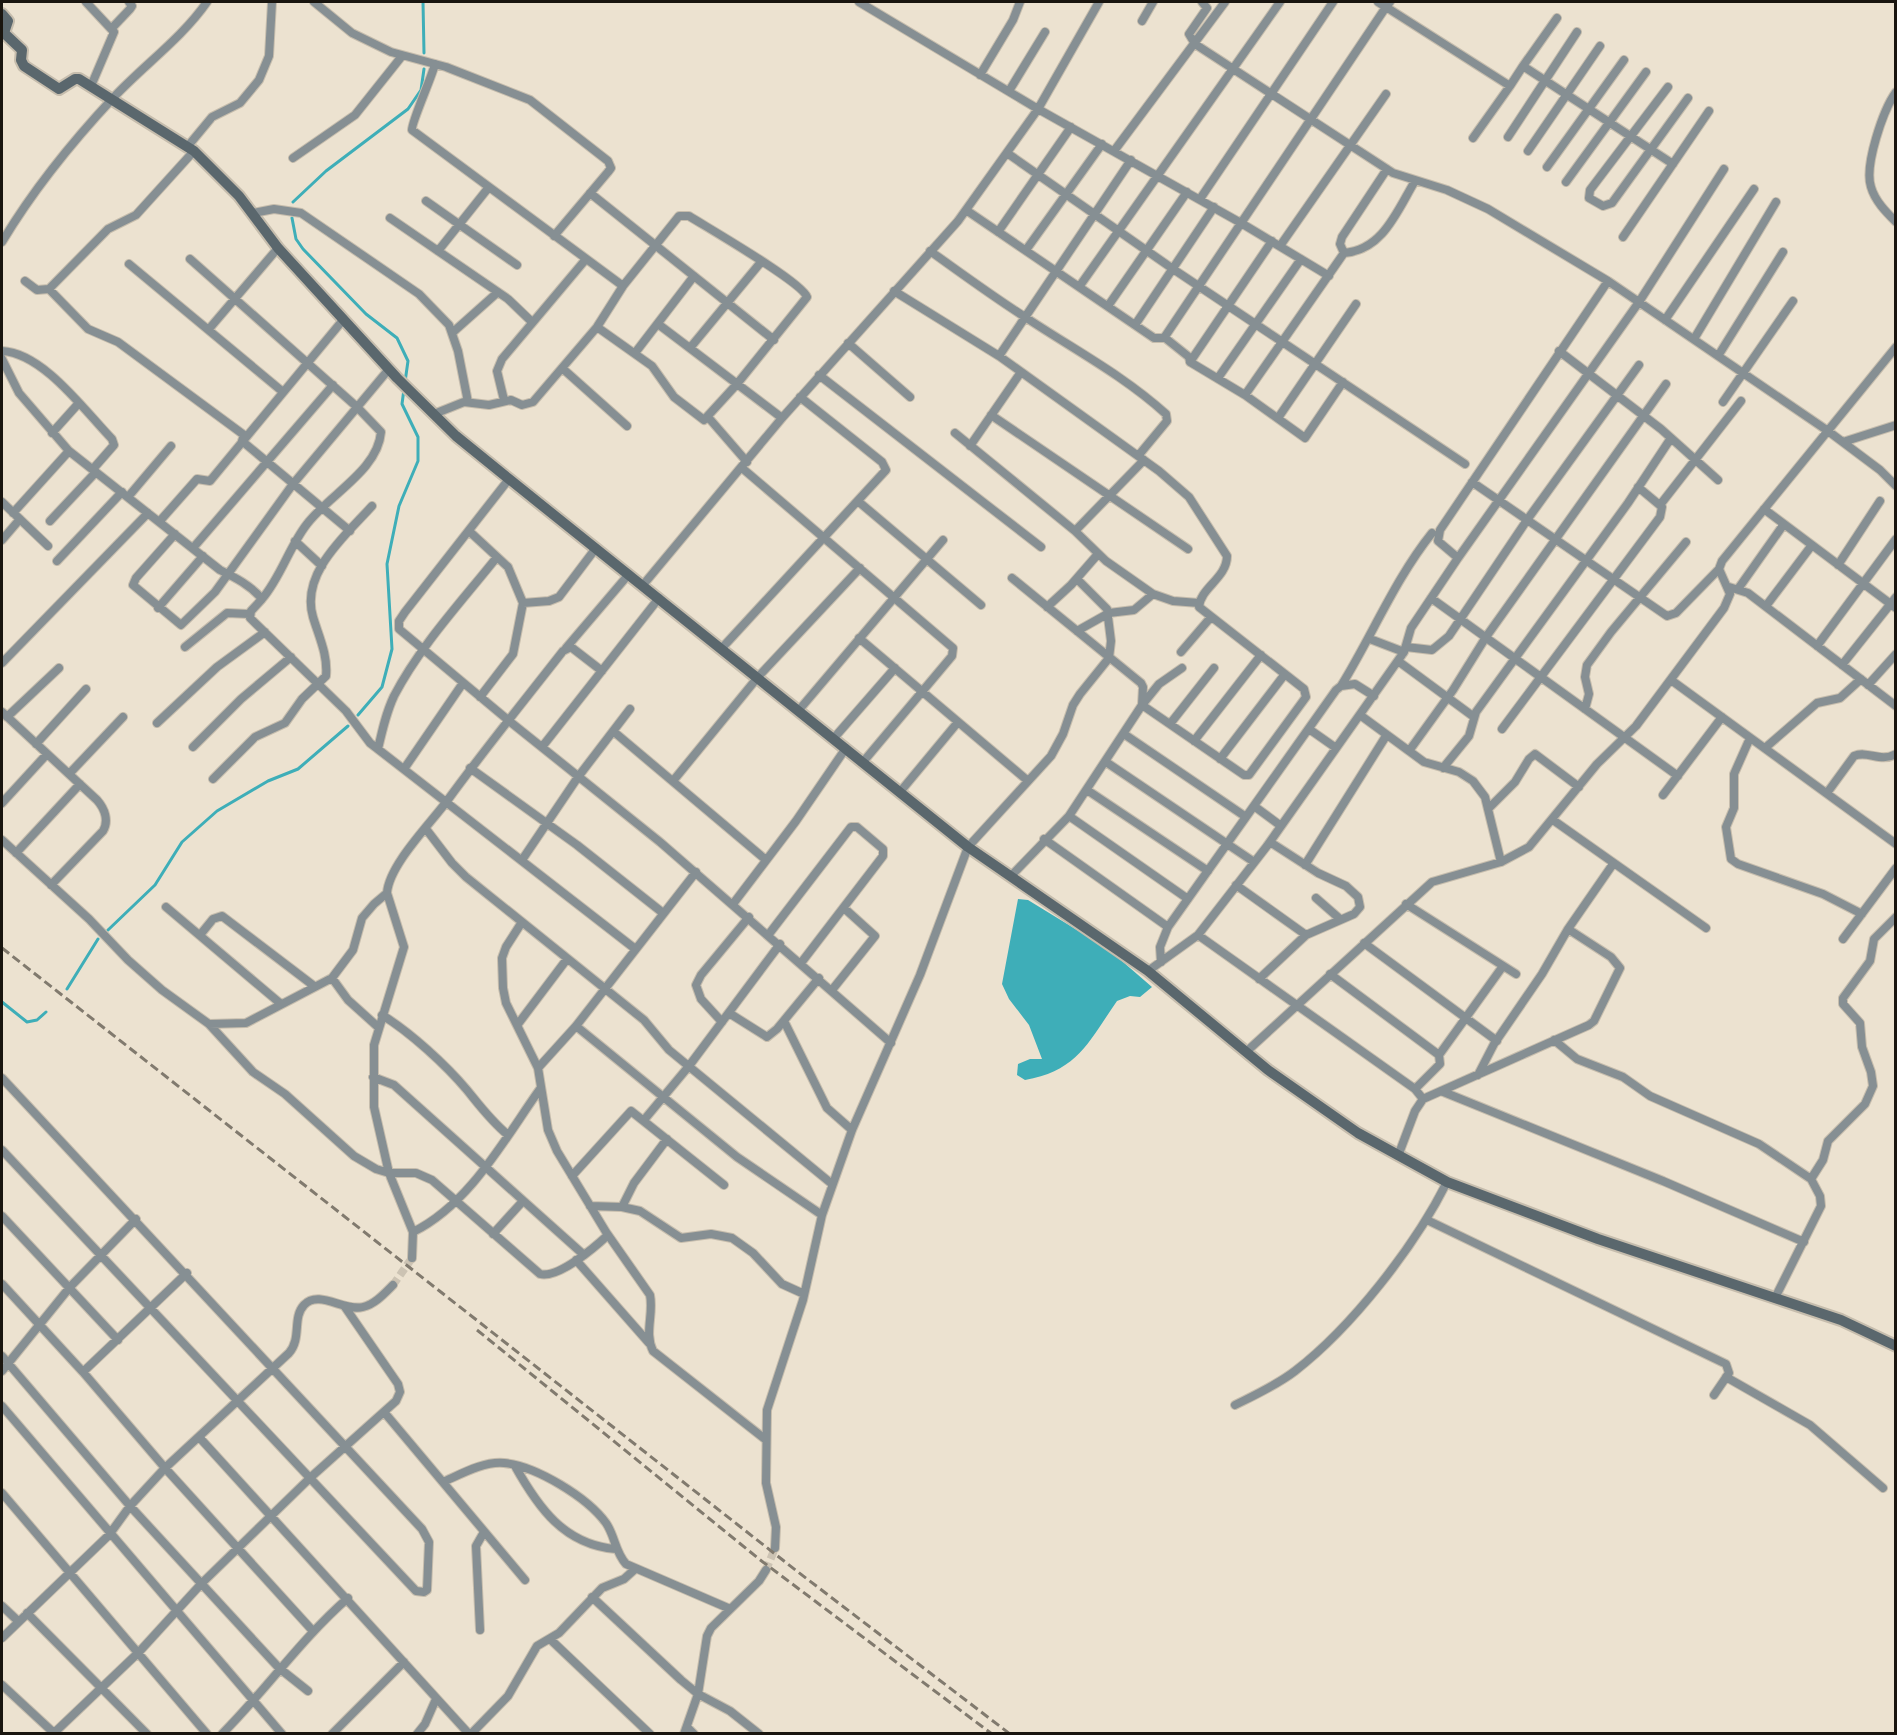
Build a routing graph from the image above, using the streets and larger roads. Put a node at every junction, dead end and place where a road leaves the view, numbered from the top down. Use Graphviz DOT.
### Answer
graph roads {
  1 [pos="86,2"];
  2 [pos="129,2"];
  3 [pos="207,2"];
  4 [pos="272,2"];
  5 [pos="314,2"];
  6 [pos="859,2"];
  7 [pos="1020,2"];
  8 [pos="1099,2"];
  9 [pos="1153,2"];
  10 [pos="1202,2"];
  11 [pos="1225,2"];
  12 [pos="1280,2"];
  13 [pos="1334,2"];
  14 [pos="1378,2"];
  15 [pos="1388,4"];
  16 [pos="2,14"];
  17 [pos="1557,18"];
  18 [pos="1142,21"];
  19 [pos="112,28"];
  20 [pos="1045,32"];
  21 [pos="1577,32"];
  22 [pos="1195,44"];
  23 [pos="1600,46"];
  24 [pos="402,56"];
  25 [pos="1624,60"];
  26 [pos="435,64"];
  27 [pos="1523,66"];
  28 [pos="1233,70"];
  29 [pos="1646,72"];
  30 [pos="980,75"];
  31 [pos="1545,81"];
  32 [pos="91,86"];
  33 [pos="1510,86"];
  34 [pos="1668,87"];
  35 [pos="1009,91"];
  36 [pos="1896,92"];
  37 [pos="1386,94"];
  38 [pos="1566,94"];
  39 [pos="1271,95"];
  40 [pos="113,98"];
  41 [pos="1688,98"];
  42 [pos="1038,109"];
  43 [pos="1588,109"];
  44 [pos="1709,111"];
  45 [pos="1309,121"];
  46 [pos="1609,123"];
  47 [pos="1071,127"];
  48 [pos="1630,136"];
  49 [pos="1508,137"];
  50 [pos="1473,138"];
  51 [pos="1102,144"];
  52 [pos="1350,146"];
  53 [pos="191,149"];
  54 [pos="1651,150"];
  55 [pos="1114,151"];
  56 [pos="1528,151"];
  57 [pos="1006,153"];
  58 [pos="293,159"];
  59 [pos="1131,160"];
  60 [pos="1673,164"];
  61 [pos="1547,167"];
  62 [pos="1387,169"];
  63 [pos="1724,169"];
  64 [pos="1038,176"];
  65 [pos="1158,176"];
  66 [pos="1415,181"];
  67 [pos="1566,182"];
  68 [pos="489,187"];
  69 [pos="1754,189"];
  70 [pos="1187,192"];
  71 [pos="590,193"];
  72 [pos="1065,196"];
  73 [pos="1200,199"];
  74 [pos="426,201"];
  75 [pos="1776,202"];
  76 [pos="1214,207"];
  77 [pos="966,210"];
  78 [pos="254,213"];
  79 [pos="1092,214"];
  80 [pos="390,218"];
  81 [pos="1896,222"];
  82 [pos="1241,223"];
  83 [pos="459,224"];
  84 [pos="998,232"];
  85 [pos="1119,232"];
  86 [pos="554,236"];
  87 [pos="1623,237"];
  88 [pos="1272,241"];
  89 [pos="2,242"];
  90 [pos="655,246"];
  91 [pos="1280,246"];
  92 [pos="278,248"];
  93 [pos="1026,250"];
  94 [pos="438,251"];
  95 [pos="930,251"];
  96 [pos="1147,251"];
  97 [pos="1783,252"];
  98 [pos="1344,253"];
  99 [pos="190,259"];
  100 [pos="586,259"];
  101 [pos="1301,259"];
  102 [pos="761,262"];
  103 [pos="129,264"];
  104 [pos="517,266"];
  105 [pos="1173,269"];
  106 [pos="1055,270"];
  107 [pos="694,276"];
  108 [pos="1329,276"];
  109 [pos="1604,279"];
  110 [pos="25,281"];
  111 [pos="624,286"];
  112 [pos="1200,286"];
  113 [pos="1079,287"];
  114 [pos="49,289"];
  115 [pos="894,291"];
  116 [pos="498,292"];
  117 [pos="235,299"];
  118 [pos="1793,301"];
  119 [pos="727,302"];
  120 [pos="1639,302"];
  121 [pos="1356,304"];
  122 [pos="1229,305"];
  123 [pos="1108,306"];
  124 [pos="1024,317"];
  125 [pos="344,320"];
  126 [pos="1665,320"];
  127 [pos="532,322"];
  128 [pos="658,324"];
  129 [pos="1256,324"];
  130 [pos="1135,325"];
  131 [pos="597,327"];
  132 [pos="209,329"];
  133 [pos="452,333"];
  134 [pos="1164,337"];
  135 [pos="1694,339"];
  136 [pos="774,340"];
  137 [pos="1284,342"];
  138 [pos="848,343"];
  139 [pos="1896,347"];
  140 [pos="690,348"];
  141 [pos="2,351"];
  142 [pos="1559,351"];
  143 [pos="635,353"];
  144 [pos="999,356"];
  145 [pos="1718,356"];
  146 [pos="2,359"];
  147 [pos="308,362"];
  148 [pos="1190,362"];
  149 [pos="1315,363"];
  150 [pos="1639,365"];
  151 [pos="562,368"];
  152 [pos="1021,372"];
  153 [pos="393,373"];
  154 [pos="1590,373"];
  155 [pos="1743,373"];
  156 [pos="819,375"];
  157 [pos="1218,378"];
  158 [pos="1343,382"];
  159 [pos="333,384"];
  160 [pos="737,384"];
  161 [pos="1666,384"];
  162 [pos="283,392"];
  163 [pos="1616,394"];
  164 [pos="1245,395"];
  165 [pos="800,397"];
  166 [pos="910,397"];
  167 [pos="504,400"];
  168 [pos="1741,401"];
  169 [pos="468,402"];
  170 [pos="1723,402"];
  171 [pos="78,404"];
  172 [pos="357,407"];
  173 [pos="434,414"];
  174 [pos="991,415"];
  175 [pos="1643,415"];
  176 [pos="708,417"];
  177 [pos="782,417"];
  178 [pos="1278,418"];
  179 [pos="1896,425"];
  180 [pos="627,426"];
  181 [pos="1828,431"];
  182 [pos="52,433"];
  183 [pos="955,433"];
  184 [pos="1671,438"];
  185 [pos="242,441"];
  186 [pos="1843,442"];
  187 [pos="171,446"];
  188 [pos="970,446"];
  189 [pos="69,451"];
  190 [pos="1141,458"];
  191 [pos="1694,459"];
  192 [pos="268,463"];
  193 [pos="1465,464"];
  194 [pos="745,465"];
  195 [pos="94,471"];
  196 [pos="509,479"];
  197 [pos="1718,480"];
  198 [pos="1472,482"];
  199 [pos="293,484"];
  200 [pos="1896,486"];
  201 [pos="1638,487"];
  202 [pos="125,494"];
  203 [pos="1110,496"];
  204 [pos="1499,501"];
  205 [pos="1880,501"];
  206 [pos="2,502"];
  207 [pos="859,502"];
  208 [pos="1660,505"];
  209 [pos="372,506"];
  210 [pos="321,507"];
  211 [pos="1764,509"];
  212 [pos="13,513"];
  213 [pos="148,513"];
  214 [pos="20,519"];
  215 [pos="1527,520"];
  216 [pos="50,521"];
  217 [pos="159,522"];
  218 [pos="1784,524"];
  219 [pos="350,531"];
  220 [pos="469,531"];
  221 [pos="1075,531"];
  222 [pos="1432,533"];
  223 [pos="175,534"];
  224 [pos="826,539"];
  225 [pos="1896,539"];
  226 [pos="2,540"];
  227 [pos="943,540"];
  228 [pos="1556,540"];
  229 [pos="295,541"];
  230 [pos="1686,542"];
  231 [pos="1812,545"];
  232 [pos="48,546"];
  233 [pos="1041,547"];
  234 [pos="193,548"];
  235 [pos="596,548"];
  236 [pos="1188,549"];
  237 [pos="1098,554"];
  238 [pos="203,556"];
  239 [pos="497,557"];
  240 [pos="1458,558"];
  241 [pos="926,559"];
  242 [pos="1585,560"];
  243 [pos="57,561"];
  244 [pos="1838,565"];
  245 [pos="322,566"];
  246 [pos="860,568"];
  247 [pos="1719,569"];
  248 [pos="227,574"];
  249 [pos="629,574"];
  250 [pos="1012,578"];
  251 [pos="1077,579"];
  252 [pos="1612,579"];
  253 [pos="1863,584"];
  254 [pos="643,585"];
  255 [pos="1729,587"];
  256 [pos="1738,590"];
  257 [pos="1153,594"];
  258 [pos="894,596"];
  259 [pos="1640,597"];
  260 [pos="1896,597"];
  261 [pos="659,598"];
  262 [pos="1431,598"];
  263 [pos="262,599"];
  264 [pos="523,603"];
  265 [pos="1199,603"];
  266 [pos="981,605"];
  267 [pos="1766,606"];
  268 [pos="1893,606"];
  269 [pos="1047,607"];
  270 [pos="158,608"];
  271 [pos="1109,613"];
  272 [pos="249,614"];
  273 [pos="1211,617"];
  274 [pos="1459,619"];
  275 [pos="1077,631"];
  276 [pos="265,632"];
  277 [pos="1485,637"];
  278 [pos="859,638"];
  279 [pos="1370,639"];
  280 [pos="1817,646"];
  281 [pos="185,647"];
  282 [pos="722,648"];
  283 [pos="1405,650"];
  284 [pos="424,651"];
  285 [pos="563,651"];
  286 [pos="1181,652"];
  287 [pos="1258,653"];
  288 [pos="1896,654"];
  289 [pos="291,657"];
  290 [pos="1109,658"];
  291 [pos="1514,658"];
  292 [pos="1398,661"];
  293 [pos="2,663"];
  294 [pos="1842,665"];
  295 [pos="59,668"];
  296 [pos="895,668"];
  297 [pos="1214,668"];
  298 [pos="1182,669"];
  299 [pos="602,671"];
  300 [pos="1285,674"];
  301 [pos="758,677"];
  302 [pos="1541,677"];
  303 [pos="1861,679"];
  304 [pos="1671,680"];
  305 [pos="463,683"];
  306 [pos="319,684"];
  307 [pos="1868,685"];
  308 [pos="1341,686"];
  309 [pos="86,689"];
  310 [pos="922,691"];
  311 [pos="1374,696"];
  312 [pos="480,697"];
  313 [pos="1447,698"];
  314 [pos="1142,702"];
  315 [pos="1896,706"];
  316 [pos="630,709"];
  317 [pos="1585,709"];
  318 [pos="799,710"];
  319 [pos="3,714"];
  320 [pos="1360,715"];
  321 [pos="123,717"];
  322 [pos="1474,717"];
  323 [pos="1722,717"];
  324 [pos="508,720"];
  325 [pos="958,722"];
  326 [pos="157,723"];
  327 [pos="1170,724"];
  328 [pos="1309,729"];
  329 [pos="1502,729"];
  330 [pos="613,731"];
  331 [pos="1124,734"];
  332 [pos="1386,736"];
  333 [pos="1625,737"];
  334 [pos="834,738"];
  335 [pos="1750,738"];
  336 [pos="1194,741"];
  337 [pos="36,744"];
  338 [pos="194,747"];
  339 [pos="542,747"];
  340 [pos="846,748"];
  341 [pos="1336,748"];
  342 [pos="1765,748"];
  343 [pos="378,749"];
  344 [pos="1409,751"];
  345 [pos="47,753"];
  346 [pos="1896,754"];
  347 [pos="1220,759"];
  348 [pos="863,762"];
  349 [pos="1106,762"];
  350 [pos="470,768"];
  351 [pos="1443,768"];
  352 [pos="404,769"];
  353 [pos="69,774"];
  354 [pos="1678,776"];
  355 [pos="578,777"];
  356 [pos="213,779"];
  357 [pos="673,781"];
  358 [pos="1028,781"];
  359 [pos="80,784"];
  360 [pos="1579,787"];
  361 [pos="1087,790"];
  362 [pos="900,792"];
  363 [pos="1827,793"];
  364 [pos="1664,795"];
  365 [pos="447,801"];
  366 [pos="2,804"];
  367 [pos="1254,806"];
  368 [pos="1488,809"];
  369 [pos="1069,816"];
  370 [pos="1246,817"];
  371 [pos="1553,820"];
  372 [pos="545,824"];
  373 [pos="1281,826"];
  374 [pos="426,829"];
  375 [pos="1896,832"];
  376 [pos="1044,839"];
  377 [pos="2,840"];
  378 [pos="1270,842"];
  379 [pos="1893,842"];
  380 [pos="1227,844"];
  381 [pos="968,847"];
  382 [pos="16,853"];
  383 [pos="522,860"];
  384 [pos="766,860"];
  385 [pos="1254,862"];
  386 [pos="1501,862"];
  387 [pos="1613,864"];
  388 [pos="1305,865"];
  389 [pos="1896,867"];
  390 [pos="1208,871"];
  391 [pos="696,872"];
  392 [pos="1011,876"];
  393 [pos="51,885"];
  394 [pos="1236,885"];
  395 [pos="387,893"];
  396 [pos="1316,898"];
  397 [pos="1188,899"];
  398 [pos="733,904"];
  399 [pos="1407,904"];
  400 [pos="166,907"];
  401 [pos="844,908"];
  402 [pos="663,913"];
  403 [pos="1862,914"];
  404 [pos="749,917"];
  405 [pos="1896,917"];
  406 [pos="1340,919"];
  407 [pos="522,922"];
  408 [pos="1168,927"];
  409 [pos="1706,928"];
  410 [pos="1568,929"];
  411 [pos="769,934"];
  412 [pos="200,935"];
  413 [pos="1198,935"];
  414 [pos="1306,935"];
  415 [pos="1844,939"];
  416 [pos="1364,943"];
  417 [pos="780,944"];
  418 [pos="634,948"];
  419 [pos="567,959"];
  420 [pos="1161,962"];
  421 [pos="801,963"];
  422 [pos="1503,966"];
  423 [pos="1148,971"];
  424 [pos="1330,974"];
  425 [pos="1516,974"];
  426 [pos="332,978"];
  427 [pos="819,978"];
  428 [pos="1259,979"];
  429 [pos="314,986"];
  430 [pos="605,989"];
  431 [pos="832,990"];
  432 [pos="281,1004"];
  433 [pos="1296,1006"];
  434 [pos="729,1013"];
  435 [pos="382,1015"];
  436 [pos="1467,1018"];
  437 [pos="784,1021"];
  438 [pos="722,1022"];
  439 [pos="209,1024"];
  440 [pos="518,1024"];
  441 [pos="576,1026"];
  442 [pos="378,1028"];
  443 [pos="1554,1040"];
  444 [pos="1497,1041"];
  445 [pos="891,1043"];
  446 [pos="1246,1052"];
  447 [pos="1439,1055"];
  448 [pos="689,1066"];
  449 [pos="538,1068"];
  450 [pos="1478,1075"];
  451 [pos="373,1077"];
  452 [pos="2,1078"];
  453 [pos="540,1089"];
  454 [pos="1415,1089"];
  455 [pos="1441,1091"];
  456 [pos="663,1098"];
  457 [pos="1423,1099"];
  458 [pos="644,1120"];
  459 [pos="852,1130"];
  460 [pos="508,1135"];
  461 [pos="668,1139"];
  462 [pos="2,1150"];
  463 [pos="1398,1156"];
  464 [pos="486,1166"];
  465 [pos="389,1173"];
  466 [pos="572,1176"];
  467 [pos="1811,1179"];
  468 [pos="1447,1182"];
  469 [pos="832,1184"];
  470 [pos="724,1185"];
  471 [pos="454,1201"];
  472 [pos="523,1201"];
  473 [pos="590,1206"];
  474 [pos="622,1207"];
  475 [pos="822,1215"];
  476 [pos="2,1216"];
  477 [pos="136,1219"];
  478 [pos="1427,1220"];
  479 [pos="413,1232"];
  480 [pos="493,1234"];
  481 [pos="608,1235"];
  482 [pos="1804,1242"];
  483 [pos="100,1255"];
  484 [pos="584,1256"];
  485 [pos="412,1258"];
  486 [pos="576,1260"];
  487 [pos="187,1274"];
  488 [pos="2,1284"];
  489 [pos="393,1285"];
  490 [pos="70,1287"];
  491 [pos="804,1294"];
  492 [pos="1774,1298"];
  493 [pos="345,1307"];
  494 [pos="152,1308"];
  495 [pos="38,1324"];
  496 [pos="118,1340"];
  497 [pos="649,1343"];
  498 [pos="1896,1347"];
  499 [pos="2,1356"];
  500 [pos="8,1363"];
  501 [pos="273,1366"];
  502 [pos="2,1371"];
  503 [pos="84,1372"];
  504 [pos="1726,1377"];
  505 [pos="1714,1395"];
  506 [pos="238,1400"];
  507 [pos="1235,1405"];
  508 [pos="2,1406"];
  509 [pos="384,1412"];
  510 [pos="199,1437"];
  511 [pos="765,1439"];
  512 [pos="346,1444"];
  513 [pos="515,1466"];
  514 [pos="165,1468"];
  515 [pos="311,1477"];
  516 [pos="443,1482"];
  517 [pos="1883,1488"];
  518 [pos="2,1493"];
  519 [pos="130,1506"];
  520 [pos="272,1515"];
  521 [pos="484,1532"];
  522 [pos="110,1535"];
  523 [pos="775,1548"];
  524 [pos="238,1549"];
  525 [pos="616,1549"];
  526 [pos="634,1570"];
  527 [pos="766,1570"];
  528 [pos="70,1571"];
  529 [pos="525,1580"];
  530 [pos="202,1583"];
  531 [pos="348,1598"];
  532 [pos="592,1598"];
  533 [pos="2,1606"];
  534 [pos="728,1608"];
  535 [pos="176,1610"];
  536 [pos="27,1613"];
  537 [pos="18,1621"];
  538 [pos="312,1630"];
  539 [pos="480,1630"];
  540 [pos="2,1638"];
  541 [pos="550,1638"];
  542 [pos="139,1652"];
  543 [pos="404,1662"];
  544 [pos="279,1668"];
  545 [pos="2,1685"];
  546 [pos="102,1687"];
  547 [pos="308,1691"];
  548 [pos="698,1694"];
  549 [pos="436,1699"];
  550 [pos="254,1702"];
  551 [pos="685,1730"];
  552 [pos="54,1733"];
  553 [pos="147,1734"];
  554 [pos="207,1734"];
  555 [pos="222,1734"];
  556 [pos="282,1734"];
  557 [pos="332,1734"];
  558 [pos="417,1734"];
  559 [pos="470,1734"];
  560 [pos="650,1734"];
  561 [pos="694,1734"];
  562 [pos="759,1734"];
  1 -- 19 [label="street"];
  2 -- 19 [label="street"];
  3 -- 40 [label="street"];
  4 -- 53 [label="street"];
  5 -- 24 [label="street"];
  6 -- 30 [label="street"];
  7 -- 30 [label="street"];
  8 -- 42 [label="street"];
  9 -- 18 [label="street"];
  10 -- 22 [label="street"];
  11 -- 22 [label="street"];
  12 -- 28 [label="street"];
  13 -- 39 [label="street"];
  14 -- 15 [label="street"];
  15 -- 33 [label="street"];
  15 -- 45 [label="street"];
  16 -- 32 [label="street"];
  17 -- 27 [label="street"];
  19 -- 32 [label="street"];
  20 -- 35 [label="street"];
  21 -- 31 [label="street"];
  22 -- 28 [label="street"];
  22 -- 55 [label="street"];
  23 -- 38 [label="street"];
  24 -- 26 [label="street"];
  24 -- 58 [label="street"];
  25 -- 43 [label="street"];
  26 -- 68 [label="street"];
  26 -- 71 [label="street"];
  27 -- 31 [label="street"];
  27 -- 33 [label="street"];
  28 -- 39 [label="street"];
  28 -- 65 [label="street"];
  29 -- 46 [label="street"];
  30 -- 35 [label="street"];
  31 -- 38 [label="street"];
  31 -- 49 [label="street"];
  32 -- 40 [label="street"];
  33 -- 50 [label="street"];
  34 -- 48 [label="street"];
  35 -- 42 [label="street"];
  36 -- 81 [label="street"];
  37 -- 52 [label="street"];
  38 -- 43 [label="street"];
  38 -- 56 [label="street"];
  39 -- 45 [label="street"];
  39 -- 73 [label="street"];
  40 -- 53 [label="street"];
  40 -- 89 [label="street"];
  41 -- 54 [label="street"];
  42 -- 47 [label="street"];
  42 -- 57 [label="street"];
  43 -- 46 [label="street"];
  43 -- 61 [label="street"];
  44 -- 60 [label="street"];
  45 -- 52 [label="street"];
  45 -- 82 [label="street"];
  46 -- 48 [label="street"];
  46 -- 67 [label="street"];
  47 -- 51 [label="street"];
  47 -- 64 [label="street"];
  48 -- 54 [label="street"];
  48 -- 54 [label="street"];
  51 -- 55 [label="street"];
  51 -- 72 [label="street"];
  52 -- 62 [label="street"];
  52 -- 91 [label="street"];
  53 -- 78 [label="street"];
  53 -- 114 [label="street"];
  54 -- 60 [label="street"];
  55 -- 59 [label="street"];
  57 -- 64 [label="street"];
  57 -- 77 [label="street"];
  59 -- 65 [label="street"];
  59 -- 79 [label="street"];
  60 -- 87 [label="street"];
  62 -- 66 [label="street"];
  62 -- 98 [label="street"];
  63 -- 120 [label="street"];
  64 -- 72 [label="street"];
  64 -- 84 [label="street"];
  65 -- 70 [label="street"];
  65 -- 85 [label="street"];
  66 -- 98 [label="street"];
  66 -- 109 [label="street"];
  68 -- 83 [label="street"];
  68 -- 86 [label="street"];
  69 -- 126 [label="street"];
  70 -- 73 [label="street"];
  70 -- 96 [label="street"];
  71 -- 86 [label="street"];
  71 -- 90 [label="street"];
  72 -- 79 [label="street"];
  72 -- 93 [label="street"];
  73 -- 76 [label="street"];
  74 -- 83 [label="street"];
  75 -- 135 [label="street"];
  76 -- 82 [label="street"];
  76 -- 105 [label="street"];
  77 -- 84 [label="street"];
  77 -- 95 [label="street"];
  78 -- 92 [label="street"];
  78 -- 133 [label="street"];
  79 -- 85 [label="street"];
  79 -- 106 [label="street"];
  80 -- 94 [label="street"];
  82 -- 88 [label="street"];
  82 -- 112 [label="street"];
  83 -- 94 [label="street"];
  83 -- 104 [label="street"];
  84 -- 93 [label="street"];
  85 -- 96 [label="street"];
  85 -- 113 [label="street"];
  86 -- 100 [label="street"];
  88 -- 91 [label="street"];
  88 -- 122 [label="street"];
  90 -- 102 [label="street"];
  90 -- 107 [label="street"];
  90 -- 111 [label="street"];
  91 -- 101 [label="street"];
  92 -- 117 [label="street"];
  92 -- 125 [label="street"];
  93 -- 106 [label="street"];
  94 -- 116 [label="street"];
  95 -- 115 [label="street"];
  95 -- 124 [label="street"];
  96 -- 105 [label="street"];
  96 -- 123 [label="street"];
  97 -- 145 [label="street"];
  98 -- 108 [label="street"];
  99 -- 117 [label="street"];
  100 -- 111 [label="street"];
  100 -- 127 [label="street"];
  101 -- 108 [label="street"];
  101 -- 129 [label="street"];
  102 -- 119 [label="street"];
  102 -- 136 [label="street"];
  103 -- 132 [label="street"];
  105 -- 112 [label="street"];
  105 -- 130 [label="street"];
  106 -- 113 [label="street"];
  106 -- 124 [label="street"];
  107 -- 119 [label="street"];
  107 -- 128 [label="street"];
  108 -- 137 [label="street"];
  109 -- 120 [label="street"];
  109 -- 142 [label="street"];
  110 -- 114 [label="street"];
  111 -- 131 [label="street"];
  112 -- 122 [label="street"];
  112 -- 134 [label="street"];
  113 -- 123 [label="street"];
  114 -- 185 [label="street"];
  115 -- 138 [label="street"];
  115 -- 144 [label="street"];
  116 -- 127 [label="street"];
  116 -- 133 [label="street"];
  117 -- 132 [label="street"];
  117 -- 147 [label="street"];
  118 -- 155 [label="street"];
  119 -- 136 [label="street"];
  119 -- 140 [label="street"];
  120 -- 126 [label="street"];
  120 -- 154 [label="street"];
  121 -- 149 [label="street"];
  122 -- 129 [label="street"];
  122 -- 148 [label="street"];
  123 -- 130 [label="street"];
  124 -- 144 [label="street"];
  124 -- 190 [label="street"];
  125 -- 147 [label="street"];
  125 -- 153 [label="street"];
  126 -- 135 [label="street"];
  127 -- 167 [label="street"];
  128 -- 140 [label="street"];
  128 -- 143 [label="street"];
  129 -- 137 [label="street"];
  129 -- 157 [label="street"];
  130 -- 134 [label="street"];
  131 -- 143 [label="street"];
  131 -- 151 [label="street"];
  132 -- 162 [label="street"];
  133 -- 169 [label="street"];
  134 -- 148 [label="street"];
  135 -- 145 [label="street"];
  136 -- 160 [label="street"];
  137 -- 149 [label="street"];
  137 -- 164 [label="street"];
  138 -- 156 [label="street"];
  138 -- 166 [label="street"];
  139 -- 181 [label="street"];
  140 -- 160 [label="street"];
  141 -- 171 [label="street"];
  142 -- 154 [label="street"];
  142 -- 198 [label="street"];
  143 -- 176 [label="street"];
  144 -- 152 [label="street"];
  145 -- 155 [label="street"];
  146 -- 182 [label="street"];
  147 -- 159 [label="street"];
  147 -- 162 [label="street"];
  148 -- 157 [label="street"];
  149 -- 158 [label="street"];
  149 -- 178 [label="street"];
  150 -- 163 [label="street"];
  151 -- 167 [label="street"];
  151 -- 180 [label="street"];
  152 -- 174 [label="street"];
  152 -- 190 [label="street"];
  153 -- 172 [label="street"];
  153 -- 173 [label="street"];
  154 -- 163 [label="street"];
  154 -- 204 [label="street"];
  155 -- 170 [label="street"];
  155 -- 181 [label="street"];
  156 -- 165 [label="street"];
  156 -- 233 [label="street"];
  157 -- 164 [label="street"];
  158 -- 178 [label="street"];
  158 -- 193 [label="street"];
  159 -- 172 [label="street"];
  159 -- 192 [label="street"];
  160 -- 176 [label="street"];
  160 -- 177 [label="street"];
  161 -- 175 [label="street"];
  162 -- 185 [label="street"];
  163 -- 175 [label="street"];
  163 -- 215 [label="street"];
  164 -- 178 [label="street"];
  165 -- 177 [label="street"];
  165 -- 207 [label="street"];
  167 -- 169 [label="street"];
  168 -- 191 [label="street"];
  169 -- 173 [label="street"];
  171 -- 182 [label="street"];
  171 -- 195 [label="street"];
  172 -- 199 [label="street"];
  172 -- 210 [label="street"];
  173 -- 196 [label="street"];
  174 -- 188 [label="street"];
  174 -- 203 [label="street"];
  175 -- 184 [label="street"];
  175 -- 228 [label="street"];
  176 -- 194 [label="street"];
  177 -- 194 [label="street"];
  179 -- 186 [label="street"];
  181 -- 186 [label="street"];
  181 -- 211 [label="street"];
  182 -- 189 [label="street"];
  183 -- 188 [label="street"];
  184 -- 191 [label="street"];
  184 -- 201 [label="street"];
  185 -- 192 [label="street"];
  185 -- 217 [label="street"];
  186 -- 200 [label="street"];
  187 -- 202 [label="street"];
  188 -- 221 [label="street"];
  189 -- 195 [label="street"];
  189 -- 212 [label="street"];
  190 -- 203 [label="street"];
  190 -- 265 [label="street"];
  191 -- 197 [label="street"];
  191 -- 208 [label="street"];
  192 -- 199 [label="street"];
  192 -- 234 [label="street"];
  194 -- 224 [label="street"];
  194 -- 254 [label="street"];
  195 -- 202 [label="street"];
  195 -- 216 [label="street"];
  196 -- 220 [label="street"];
  196 -- 235 [label="street"];
  198 -- 204 [label="street"];
  198 -- 240 [label="street"];
  199 -- 210 [label="street"];
  199 -- 248 [label="street"];
  201 -- 208 [label="street"];
  201 -- 242 [label="street"];
  202 -- 213 [label="street"];
  202 -- 243 [label="street"];
  203 -- 221 [label="street"];
  203 -- 236 [label="street"];
  204 -- 215 [label="street"];
  204 -- 240 [label="street"];
  205 -- 244 [label="street"];
  206 -- 212 [label="street"];
  207 -- 224 [label="street"];
  207 -- 241 [label="street"];
  208 -- 252 [label="street"];
  209 -- 219 [label="street"];
  210 -- 219 [label="street"];
  210 -- 229 [label="street"];
  211 -- 218 [label="street"];
  211 -- 247 [label="street"];
  212 -- 214 [label="street"];
  213 -- 217 [label="street"];
  213 -- 293 [label="street"];
  214 -- 226 [label="street"];
  214 -- 232 [label="street"];
  215 -- 228 [label="street"];
  215 -- 274 [label="street"];
  217 -- 223 [label="street"];
  218 -- 231 [label="street"];
  218 -- 256 [label="street"];
  219 -- 245 [label="street"];
  220 -- 239 [label="street"];
  220 -- 284 [label="street"];
  221 -- 237 [label="street"];
  222 -- 279 [label="street"];
  223 -- 234 [label="street"];
  223 -- 270 [label="street"];
  224 -- 246 [label="street"];
  224 -- 282 [label="street"];
  225 -- 253 [label="street"];
  227 -- 241 [label="street"];
  228 -- 242 [label="street"];
  228 -- 277 [label="street"];
  229 -- 245 [label="street"];
  229 -- 263 [label="street"];
  230 -- 259 [label="street"];
  231 -- 244 [label="street"];
  231 -- 267 [label="street"];
  234 -- 238 [label="street"];
  235 -- 249 [label="street"];
  235 -- 264 [label="street"];
  237 -- 251 [label="street"];
  237 -- 257 [label="street"];
  238 -- 248 [label="street"];
  238 -- 270 [label="street"];
  239 -- 264 [label="street"];
  239 -- 284 [label="street"];
  240 -- 262 [label="street"];
  241 -- 258 [label="street"];
  241 -- 266 [label="street"];
  242 -- 252 [label="street"];
  242 -- 291 [label="street"];
  244 -- 253 [label="street"];
  245 -- 306 [label="street"];
  246 -- 258 [label="street"];
  246 -- 301 [label="street"];
  247 -- 255 [label="street"];
  247 -- 259 [label="street"];
  248 -- 263 [label="street"];
  248 -- 270 [label="street"];
  249 -- 254 [label="street"];
  249 -- 285 [label="street"];
  250 -- 269 [label="street"];
  251 -- 269 [label="street"];
  251 -- 271 [label="street"];
  252 -- 259 [label="street"];
  252 -- 302 [label="street"];
  253 -- 268 [label="street"];
  253 -- 280 [label="street"];
  254 -- 261 [label="street"];
  255 -- 256 [label="street"];
  255 -- 304 [label="street"];
  256 -- 267 [label="street"];
  257 -- 265 [label="street"];
  257 -- 271 [label="street"];
  258 -- 278 [label="street"];
  258 -- 310 [label="street"];
  259 -- 317 [label="street"];
  260 -- 268 [label="street"];
  261 -- 282 [label="street"];
  261 -- 299 [label="street"];
  262 -- 274 [label="street"];
  262 -- 283 [label="street"];
  263 -- 272 [label="street"];
  264 -- 312 [label="street"];
  265 -- 273 [label="street"];
  267 -- 280 [label="street"];
  268 -- 294 [label="street"];
  269 -- 275 [label="street"];
  271 -- 275 [label="street"];
  271 -- 290 [label="street"];
  272 -- 276 [label="street"];
  272 -- 281 [label="street"];
  273 -- 286 [label="street"];
  273 -- 287 [label="street"];
  274 -- 277 [label="street"];
  274 -- 283 [label="street"];
  275 -- 290 [label="street"];
  276 -- 289 [label="street"];
  276 -- 326 [label="street"];
  277 -- 291 [label="street"];
  277 -- 313 [label="street"];
  278 -- 296 [label="street"];
  278 -- 318 [label="street"];
  279 -- 283 [label="street"];
  279 -- 308 [label="street"];
  280 -- 294 [label="street"];
  282 -- 301 [label="street"];
  283 -- 292 [label="street"];
  284 -- 305 [label="street"];
  284 -- 343 [label="street"];
  285 -- 299 [label="street"];
  285 -- 324 [label="street"];
  287 -- 300 [label="street"];
  287 -- 336 [label="street"];
  288 -- 307 [label="street"];
  289 -- 306 [label="street"];
  289 -- 338 [label="street"];
  290 -- 314 [label="street"];
  290 -- 358 [label="street"];
  291 -- 302 [label="street"];
  291 -- 322 [label="street"];
  292 -- 311 [label="street"];
  292 -- 313 [label="street"];
  294 -- 303 [label="street"];
  295 -- 319 [label="street"];
  296 -- 310 [label="street"];
  296 -- 334 [label="street"];
  297 -- 327 [label="street"];
  298 -- 314 [label="street"];
  299 -- 339 [label="street"];
  300 -- 347 [label="street"];
  300 -- 347 [label="street"];
  301 -- 318 [label="street"];
  301 -- 357 [label="street"];
  302 -- 317 [label="street"];
  302 -- 329 [label="street"];
  303 -- 307 [label="street"];
  303 -- 342 [label="street"];
  304 -- 323 [label="street"];
  304 -- 333 [label="street"];
  305 -- 312 [label="street"];
  305 -- 352 [label="street"];
  306 -- 343 [label="street"];
  306 -- 356 [label="street"];
  307 -- 315 [label="street"];
  308 -- 311 [label="street"];
  308 -- 328 [label="street"];
  309 -- 337 [label="street"];
  310 -- 325 [label="street"];
  310 -- 348 [label="street"];
  311 -- 320 [label="street"];
  312 -- 324 [label="street"];
  313 -- 322 [label="street"];
  313 -- 344 [label="street"];
  314 -- 327 [label="street"];
  314 -- 331 [label="street"];
  316 -- 330 [label="street"];
  317 -- 333 [label="street"];
  318 -- 334 [label="street"];
  319 -- 337 [label="street"];
  320 -- 332 [label="street"];
  320 -- 341 [label="street"];
  321 -- 353 [label="street"];
  322 -- 351 [label="street"];
  323 -- 335 [label="street"];
  323 -- 354 [label="street"];
  324 -- 339 [label="street"];
  324 -- 350 [label="street"];
  325 -- 358 [label="street"];
  325 -- 362 [label="street"];
  327 -- 336 [label="street"];
  328 -- 341 [label="street"];
  328 -- 367 [label="street"];
  330 -- 355 [label="street"];
  330 -- 357 [label="street"];
  331 -- 349 [label="street"];
  331 -- 370 [label="street"];
  332 -- 344 [label="street"];
  332 -- 388 [label="street"];
  333 -- 354 [label="street"];
  333 -- 360 [label="street"];
  334 -- 340 [label="street"];
  335 -- 342 [label="street"];
  335 -- 403 [label="street"];
  336 -- 347 [label="street"];
  337 -- 345 [label="street"];
  339 -- 355 [label="street"];
  340 -- 348 [label="street"];
  340 -- 384 [label="street"];
  341 -- 373 [label="street"];
  342 -- 363 [label="street"];
  343 -- 352 [label="street"];
  344 -- 351 [label="street"];
  345 -- 353 [label="street"];
  345 -- 366 [label="street"];
  346 -- 363 [label="street"];
  348 -- 362 [label="street"];
  349 -- 361 [label="street"];
  349 -- 380 [label="street"];
  350 -- 365 [label="street"];
  350 -- 372 [label="street"];
  351 -- 368 [label="street"];
  352 -- 365 [label="street"];
  353 -- 359 [label="street"];
  354 -- 364 [label="street"];
  355 -- 372 [label="street"];
  355 -- 391 [label="street"];
  357 -- 384 [label="street"];
  358 -- 381 [label="street"];
  359 -- 382 [label="street"];
  359 -- 393 [label="street"];
  360 -- 368 [label="street"];
  360 -- 371 [label="street"];
  361 -- 369 [label="street"];
  361 -- 390 [label="street"];
  362 -- 381 [label="street"];
  363 -- 379 [label="street"];
  365 -- 374 [label="street"];
  365 -- 383 [label="street"];
  367 -- 370 [label="street"];
  367 -- 373 [label="street"];
  368 -- 386 [label="street"];
  369 -- 376 [label="street"];
  369 -- 397 [label="street"];
  370 -- 380 [label="street"];
  371 -- 386 [label="street"];
  371 -- 387 [label="street"];
  372 -- 383 [label="street"];
  372 -- 402 [label="street"];
  373 -- 378 [label="street"];
  374 -- 395 [label="street"];
  374 -- 407 [label="street"];
  375 -- 379 [label="street"];
  376 -- 392 [label="street"];
  376 -- 408 [label="street"];
  377 -- 382 [label="street"];
  378 -- 385 [label="street"];
  378 -- 388 [label="street"];
  380 -- 385 [label="street"];
  380 -- 390 [label="street"];
  381 -- 392 [label="street"];
  381 -- 445 [label="street"];
  382 -- 393 [label="street"];
  383 -- 418 [label="street"];
  384 -- 398 [label="street"];
  385 -- 394 [label="street"];
  386 -- 399 [label="street"];
  387 -- 409 [label="street"];
  387 -- 410 [label="street"];
  388 -- 406 [label="street"];
  389 -- 403 [label="street"];
  390 -- 397 [label="street"];
  391 -- 398 [label="street"];
  391 -- 402 [label="street"];
  392 -- 423 [label="street"];
  393 -- 439 [label="street"];
  394 -- 413 [label="street"];
  394 -- 414 [label="street"];
  395 -- 426 [label="street"];
  395 -- 435 [label="street"];
  396 -- 406 [label="street"];
  397 -- 408 [label="street"];
  398 -- 404 [label="street"];
  399 -- 416 [label="street"];
  399 -- 422 [label="street"];
  400 -- 412 [label="street"];
  401 -- 411 [label="street"];
  401 -- 421 [label="street"];
  401 -- 431 [label="street"];
  402 -- 418 [label="street"];
  403 -- 415 [label="street"];
  404 -- 411 [label="street"];
  404 -- 438 [label="street"];
  405 -- 467 [label="street"];
  406 -- 414 [label="street"];
  407 -- 419 [label="street"];
  407 -- 440 [label="street"];
  408 -- 420 [label="street"];
  410 -- 443 [label="street"];
  410 -- 444 [label="street"];
  411 -- 417 [label="street"];
  412 -- 429 [label="street"];
  412 -- 432 [label="street"];
  413 -- 420 [label="street"];
  413 -- 428 [label="street"];
  414 -- 428 [label="street"];
  416 -- 424 [label="street"];
  416 -- 436 [label="street"];
  417 -- 421 [label="street"];
  417 -- 434 [label="street"];
  418 -- 430 [label="street"];
  419 -- 430 [label="street"];
  419 -- 440 [label="street"];
  420 -- 423 [label="street"];
  421 -- 427 [label="street"];
  422 -- 425 [label="street"];
  422 -- 436 [label="street"];
  423 -- 446 [label="street"];
  424 -- 433 [label="street"];
  424 -- 447 [label="street"];
  426 -- 429 [label="street"];
  426 -- 442 [label="street"];
  427 -- 431 [label="street"];
  427 -- 437 [label="street"];
  428 -- 433 [label="street"];
  429 -- 432 [label="street"];
  430 -- 441 [label="street"];
  430 -- 448 [label="street"];
  431 -- 445 [label="street"];
  432 -- 439 [label="street"];
  433 -- 446 [label="street"];
  433 -- 454 [label="street"];
  434 -- 437 [label="street"];
  434 -- 438 [label="street"];
  435 -- 442 [label="street"];
  435 -- 460 [label="street"];
  436 -- 444 [label="street"];
  436 -- 447 [label="street"];
  437 -- 459 [label="street"];
  438 -- 448 [label="street"];
  439 -- 465 [label="street"];
  440 -- 449 [label="street"];
  441 -- 449 [label="street"];
  441 -- 456 [label="street"];
  442 -- 451 [label="street"];
  443 -- 450 [label="street"];
  443 -- 467 [label="street"];
  444 -- 450 [label="street"];
  445 -- 459 [label="street"];
  446 -- 463 [label="street"];
  447 -- 454 [label="street"];
  448 -- 456 [label="street"];
  448 -- 469 [label="street"];
  449 -- 453 [label="street"];
  450 -- 455 [label="street"];
  451 -- 464 [label="street"];
  451 -- 465 [label="street"];
  452 -- 477 [label="street"];
  453 -- 460 [label="street"];
  453 -- 466 [label="street"];
  454 -- 457 [label="street"];
  455 -- 457 [label="street"];
  455 -- 482 [label="street"];
  456 -- 458 [label="street"];
  456 -- 475 [label="street"];
  457 -- 463 [label="street"];
  458 -- 461 [label="street"];
  458 -- 466 [label="street"];
  459 -- 469 [label="street"];
  460 -- 464 [label="street"];
  461 -- 470 [label="street"];
  461 -- 474 [label="street"];
  462 -- 483 [label="street"];
  463 -- 468 [label="street"];
  464 -- 471 [label="street"];
  464 -- 472 [label="street"];
  465 -- 471 [label="street"];
  465 -- 479 [label="street"];
  466 -- 473 [label="street"];
  467 -- 482 [label="street"];
  468 -- 478 [label="street"];
  468 -- 492 [label="street"];
  469 -- 475 [label="street"];
  471 -- 479 [label="street"];
  471 -- 480 [label="street"];
  472 -- 480 [label="street"];
  472 -- 484 [label="street"];
  473 -- 474 [label="street"];
  473 -- 481 [label="street"];
  474 -- 491 [label="street"];
  475 -- 491 [label="street"];
  476 -- 490 [label="street"];
  477 -- 483 [label="street"];
  477 -- 487 [label="street"];
  478 -- 504 [label="street"];
  478 -- 507 [label="street"];
  479 -- 485 [label="street"];
  480 -- 486 [label="street"];
  481 -- 484 [label="street"];
  481 -- 497 [label="street"];
  482 -- 492 [label="street"];
  483 -- 490 [label="street"];
  483 -- 494 [label="street"];
  484 -- 486 [label="street"];
  486 -- 497 [label="street"];
  487 -- 494 [label="street"];
  487 -- 501 [label="street"];
  488 -- 495 [label="street"];
  489 -- 493 [label="street"];
  490 -- 495 [label="street"];
  490 -- 496 [label="street"];
  491 -- 511 [label="street"];
  492 -- 498 [label="street"];
  493 -- 501 [label="street"];
  493 -- 509 [label="street"];
  494 -- 496 [label="street"];
  494 -- 506 [label="street"];
  495 -- 500 [label="street"];
  495 -- 503 [label="street"];
  496 -- 503 [label="street"];
  497 -- 511 [label="street"];
  499 -- 500 [label="street"];
  500 -- 502 [label="street"];
  500 -- 519 [label="street"];
  501 -- 506 [label="street"];
  501 -- 512 [label="street"];
  503 -- 514 [label="street"];
  504 -- 505 [label="street"];
  504 -- 517 [label="street"];
  506 -- 510 [label="street"];
  506 -- 515 [label="street"];
  508 -- 522 [label="street"];
  509 -- 512 [label="street"];
  509 -- 516 [label="street"];
  510 -- 514 [label="street"];
  510 -- 520 [label="street"];
  511 -- 523 [label="street"];
  512 -- 515 [label="street"];
  512 -- 515 [label="street"];
  513 -- 516 [label="street"];
  513 -- 525 [label="street"];
  513 -- 525 [label="street"];
  514 -- 519 [label="street"];
  514 -- 524 [label="street"];
  515 -- 520 [label="street"];
  516 -- 521 [label="street"];
  518 -- 528 [label="street"];
  519 -- 522 [label="street"];
  519 -- 530 [label="street"];
  520 -- 524 [label="street"];
  520 -- 531 [label="street"];
  521 -- 529 [label="street"];
  521 -- 539 [label="street"];
  522 -- 528 [label="street"];
  522 -- 535 [label="street"];
  524 -- 530 [label="street"];
  524 -- 538 [label="street"];
  525 -- 526 [label="street"];
  526 -- 532 [label="street"];
  526 -- 534 [label="street"];
  527 -- 534 [label="street"];
  528 -- 536 [label="street"];
  528 -- 542 [label="street"];
  530 -- 535 [label="street"];
  530 -- 544 [label="street"];
  531 -- 538 [label="street"];
  531 -- 543 [label="street"];
  532 -- 541 [label="street"];
  532 -- 548 [label="street"];
  533 -- 537 [label="street"];
  534 -- 548 [label="street"];
  535 -- 542 [label="street"];
  535 -- 550 [label="street"];
  536 -- 537 [label="street"];
  536 -- 546 [label="street"];
  537 -- 540 [label="street"];
  538 -- 544 [label="street"];
  541 -- 559 [label="street"];
  541 -- 560 [label="street"];
  542 -- 546 [label="street"];
  542 -- 554 [label="street"];
  543 -- 549 [label="street"];
  543 -- 557 [label="street"];
  544 -- 547 [label="street"];
  544 -- 550 [label="street"];
  545 -- 552 [label="street"];
  546 -- 552 [label="street"];
  546 -- 553 [label="street"];
  548 -- 551 [label="street"];
  548 -- 562 [label="street"];
  549 -- 558 [label="street"];
  549 -- 559 [label="street"];
  550 -- 555 [label="street"];
  550 -- 556 [label="street"];
  551 -- 561 [label="street"];
}
